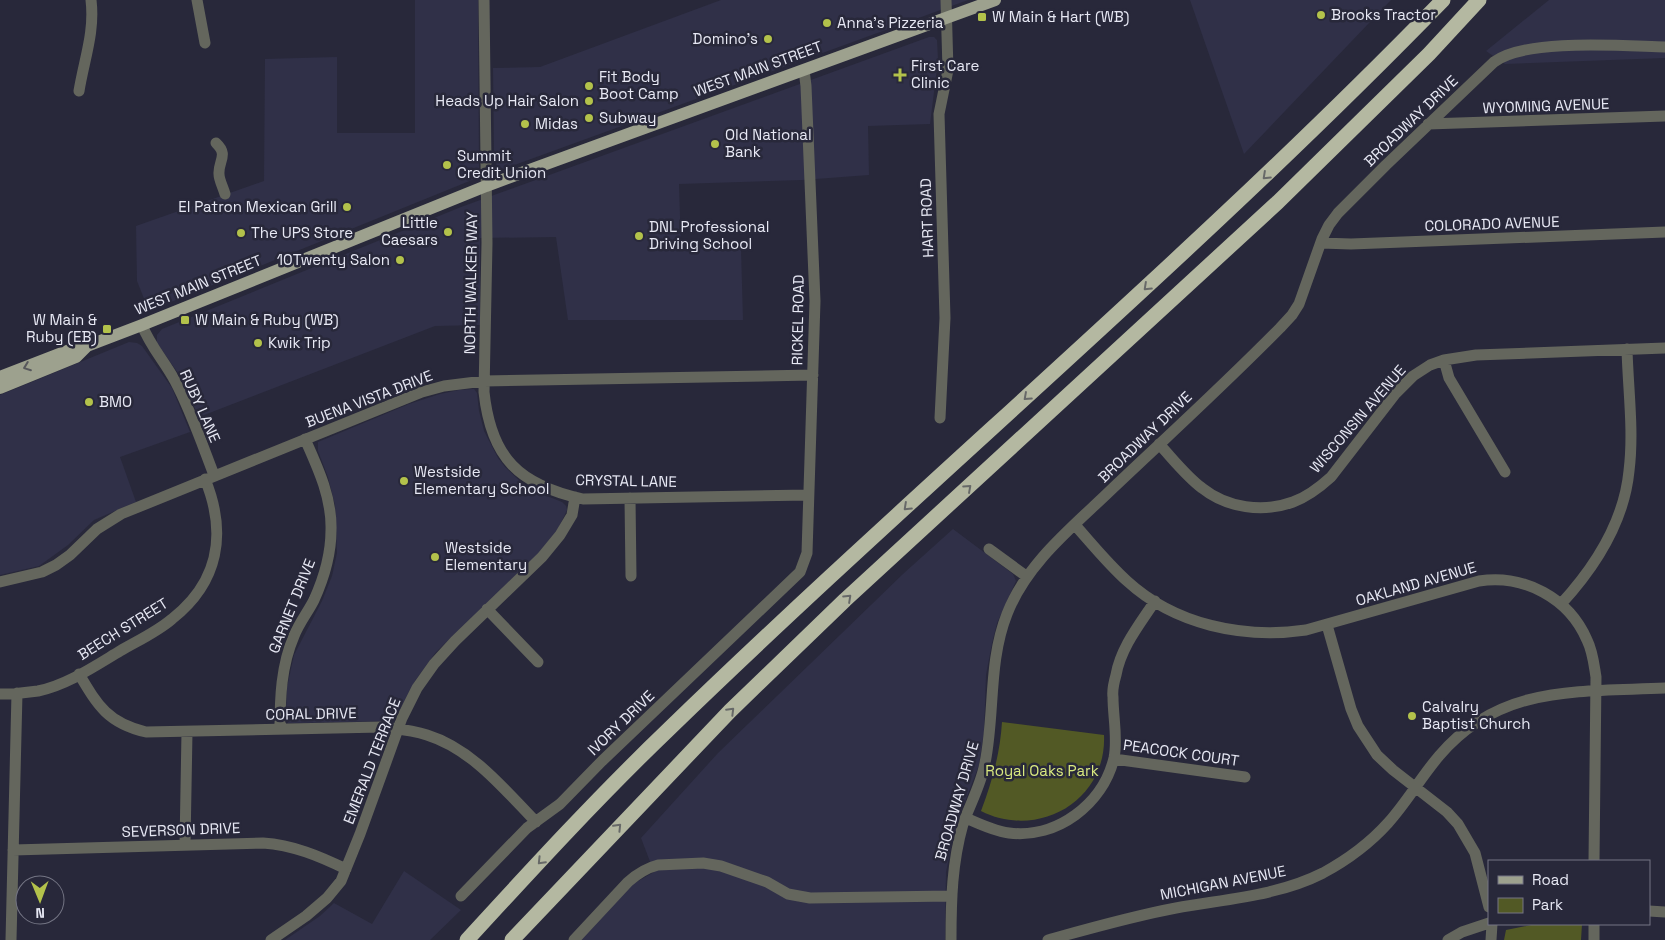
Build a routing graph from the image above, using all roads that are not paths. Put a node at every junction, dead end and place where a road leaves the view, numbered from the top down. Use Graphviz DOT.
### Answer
graph roads {
  1 [pos="91,0"];
  2 [pos="198,0"];
  3 [pos="484,0"];
  4 [pos="946,0"];
  5 [pos="995,0"];
  6 [pos="1429,0"];
  7 [pos="1443,0"];
  8 [pos="1479,0"];
  9 [pos="1484,0"];
  10 [pos="946,18"];
  11 [pos="1460,20"];
  12 [pos="205,43"];
  13 [pos="1665,46"];
  14 [pos="804,70"];
  15 [pos="79,91"];
  16 [pos="1665,116"];
  17 [pos="1428,124"];
  18 [pos="1301,142"];
  19 [pos="216,143"];
  20 [pos="486,186"];
  21 [pos="225,194"];
  22 [pos="1665,232"];
  23 [pos="1321,244"];
  24 [pos="142,325"];
  25 [pos="86,346"];
  26 [pos="1665,348"];
  27 [pos="1627,349"];
  28 [pos="1444,360"];
  29 [pos="813,375"];
  30 [pos="0,377"];
  31 [pos="484,382"];
  32 [pos="0,388"];
  33 [pos="940,418"];
  34 [pos="306,439"];
  35 [pos="1159,444"];
  36 [pos="1505,472"];
  37 [pos="209,477"];
  38 [pos="808,494"];
  39 [pos="576,497"];
  40 [pos="630,498"];
  41 [pos="1075,525"];
  42 [pos="989,549"];
  43 [pos="802,569"];
  44 [pos="631,576"];
  45 [pos="1026,576"];
  46 [pos="0,582"];
  47 [pos="1155,601"];
  48 [pos="1561,604"];
  49 [pos="487,609"];
  50 [pos="1327,626"];
  51 [pos="538,662"];
  52 [pos="79,674"];
  53 [pos="1665,688"];
  54 [pos="1596,691"];
  55 [pos="0,694"];
  56 [pos="17,694"];
  57 [pos="398,729"];
  58 [pos="280,730"];
  59 [pos="187,732"];
  60 [pos="1114,759"];
  61 [pos="1245,777"];
  62 [pos="1416,787"];
  63 [pos="966,818"];
  64 [pos="536,822"];
  65 [pos="185,845"];
  66 [pos="13,850"];
  67 [pos="1594,860"];
  68 [pos="584,863"];
  69 [pos="346,869"];
  70 [pos="461,896"];
  71 [pos="951,896"];
  72 [pos="1488,903"];
  73 [pos="1650,911"];
  74 [pos="1665,912"];
  75 [pos="1488,924"];
  76 [pos="1490,925"];
  77 [pos="1594,925"];
  78 [pos="11,940"];
  79 [pos="271,940"];
  80 [pos="466,940"];
  81 [pos="512,940"];
  82 [pos="519,940"];
  83 [pos="574,940"];
  84 [pos="951,940"];
  85 [pos="1048,940"];
  86 [pos="1448,940"];
  87 [pos="1491,940"];
  88 [pos="1594,940"];
  1 -- 15 [label="street"];
  2 -- 12 [label="street"];
  3 -- 20 [label="street, NORTH WALKER WAY"];
  4 -- 10 [label="street, HART ROAD"];
  5 -- 10 [label="main road, WEST MAIN STREET"];
  6 -- 18 [label="highway"];
  7 -- 18 [label="highway"];
  8 -- 11 [label="highway"];
  9 -- 11 [label="highway"];
  10 -- 14 [label="main road, WEST MAIN STREET"];
  10 -- 33 [label="street, HART ROAD"];
  68 -- 11 [label="highway, one-way"];
  13 -- 17 [label="street, BROADWAY DRIVE"];
  14 -- 20 [label="main road, WEST MAIN STREET"];
  14 -- 29 [label="street, RICKEL ROAD"];
  16 -- 17 [label="street, WYOMING AVENUE"];
  17 -- 23 [label="street, BROADWAY DRIVE"];
  18 -- 80 [label="highway, one-way"];
  19 -- 21 [label="street"];
  20 -- 24 [label="main road, WEST MAIN STREET"];
  20 -- 31 [label="street, NORTH WALKER WAY"];
  22 -- 23 [label="street, COLORADO AVENUE"];
  23 -- 35 [label="street, BROADWAY DRIVE"];
  24 -- 25 [label="main road, WEST MAIN STREET"];
  24 -- 37 [label="street, RUBY LANE"];
  25 -- 30 [label="main road, WEST MAIN STREET, one-way"];
  25 -- 32 [label="main road, WEST MAIN STREET"];
  26 -- 27 [label="street, WISCONSIN AVENUE"];
  27 -- 28 [label="street, WISCONSIN AVENUE"];
  27 -- 48 [label="street"];
  28 -- 35 [label="street, WISCONSIN AVENUE"];
  28 -- 36 [label="street"];
  29 -- 31 [label="street, BUENA VISTA DRIVE"];
  29 -- 38 [label="street, RICKEL ROAD"];
  31 -- 34 [label="street, BUENA VISTA DRIVE"];
  31 -- 39 [label="street, CRYSTAL LANE"];
  34 -- 37 [label="street, BUENA VISTA DRIVE"];
  34 -- 58 [label="street, GARNET DRIVE"];
  35 -- 41 [label="street, BROADWAY DRIVE"];
  37 -- 46 [label="street, BUENA VISTA DRIVE"];
  37 -- 52 [label="street, BEECH STREET"];
  38 -- 40 [label="street, CRYSTAL LANE"];
  38 -- 43 [label="street, RICKEL ROAD"];
  39 -- 40 [label="street, CRYSTAL LANE"];
  39 -- 49 [label="street, EMERALD TERRACE"];
  40 -- 44 [label="street"];
  41 -- 45 [label="street, BROADWAY DRIVE"];
  41 -- 47 [label="street, OAKLAND AVENUE"];
  42 -- 45 [label="street"];
  43 -- 64 [label="street, IVORY DRIVE"];
  45 -- 63 [label="street, BROADWAY DRIVE"];
  47 -- 50 [label="street, OAKLAND AVENUE"];
  47 -- 60 [label="street"];
  48 -- 50 [label="street, OAKLAND AVENUE"];
  48 -- 54 [label="street, OAKLAND AVENUE"];
  49 -- 51 [label="street"];
  49 -- 57 [label="street, EMERALD TERRACE"];
  50 -- 62 [label="street"];
  52 -- 56 [label="street, BEECH STREET"];
  52 -- 59 [label="street, CORAL DRIVE"];
  53 -- 54 [label="street, MICHIGAN AVENUE"];
  54 -- 62 [label="street, MICHIGAN AVENUE"];
  54 -- 67 [label="street, OAKLAND AVENUE"];
  55 -- 56 [label="street, BEECH STREET"];
  56 -- 66 [label="street"];
  57 -- 58 [label="street, CORAL DRIVE"];
  57 -- 64 [label="street, CORAL DRIVE"];
  57 -- 69 [label="street, EMERALD TERRACE"];
  58 -- 59 [label="street, CORAL DRIVE"];
  59 -- 65 [label="street"];
  60 -- 61 [label="street, PEACOCK COURT"];
  60 -- 63 [label="street"];
  62 -- 72 [label="street"];
  62 -- 85 [label="street, MICHIGAN AVENUE"];
  63 -- 71 [label="street, BROADWAY DRIVE"];
  64 -- 70 [label="street, IVORY DRIVE"];
  65 -- 66 [label="street, SEVERSON DRIVE"];
  65 -- 69 [label="street, SEVERSON DRIVE"];
  66 -- 78 [label="street"];
  68 -- 81 [label="highway"];
  68 -- 82 [label="highway"];
  69 -- 79 [label="street, EMERALD TERRACE"];
  71 -- 83 [label="street"];
  71 -- 84 [label="street, BROADWAY DRIVE"];
  73 -- 74 [label="street"];
  75 -- 86 [label="street"];
  76 -- 87 [label="street"];
  77 -- 88 [label="street"];
}
